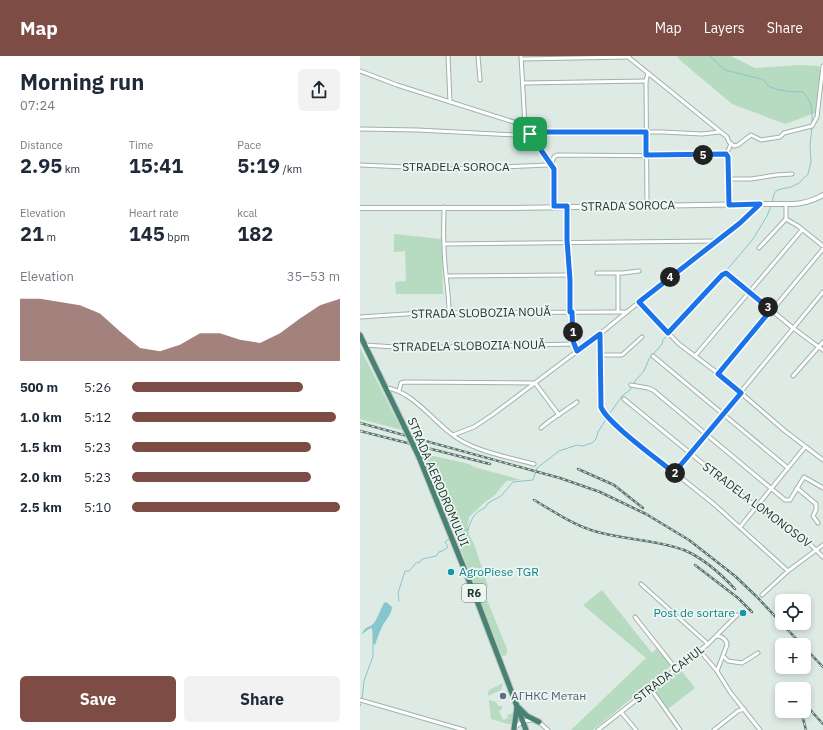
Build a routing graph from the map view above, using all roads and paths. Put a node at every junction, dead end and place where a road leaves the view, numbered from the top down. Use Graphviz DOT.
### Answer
graph roads {
  1 [pos="448,56"];
  2 [pos="478,56"];
  3 [pos="628,56"];
  4 [pos="521,58"];
  5 [pos="823,66"];
  6 [pos="360,71"];
  7 [pos="648,73"];
  8 [pos="480,80"];
  9 [pos="646,81"];
  10 [pos="522,83"];
  11 [pos="450,102"];
  12 [pos="525,126"];
  13 [pos="360,129"];
  14 [pos="646,132"];
  15 [pos="720,132"];
  16 [pos="530,134"];
  17 [pos="731,144"];
  18 [pos="726,154"];
  19 [pos="646,155"];
  20 [pos="360,165"];
  21 [pos="551,165"];
  22 [pos="792,174"];
  23 [pos="729,179"];
  24 [pos="823,195"];
  25 [pos="760,204"];
  26 [pos="786,204"];
  27 [pos="647,205"];
  28 [pos="729,205"];
  29 [pos="554,206"];
  30 [pos="567,206"];
  31 [pos="444,207"];
  32 [pos="360,208"];
  33 [pos="786,219"];
  34 [pos="802,230"];
  35 [pos="716,241"];
  36 [pos="567,243"];
  37 [pos="444,244"];
  38 [pos="759,248"];
  39 [pos="823,248"];
  40 [pos="639,271"];
  41 [pos="597,273"];
  42 [pos="618,273"];
  43 [pos="446,276"];
  44 [pos="569,276"];
  45 [pos="749,292"];
  46 [pos="823,292"];
  47 [pos="639,302"];
  48 [pos="771,310"];
  49 [pos="618,311"];
  50 [pos="571,312"];
  51 [pos="627,312"];
  52 [pos="449,313"];
  53 [pos="360,317"];
  54 [pos="793,328"];
  55 [pos="668,333"];
  56 [pos="600,334"];
  57 [pos="360,335"];
  58 [pos="642,337"];
  59 [pos="823,342"];
  60 [pos="573,344"];
  61 [pos="365,345"];
  62 [pos="819,347"];
  63 [pos="823,350"];
  64 [pos="577,351"];
  65 [pos="600,355"];
  66 [pos="653,356"];
  67 [pos="695,356"];
  68 [pos="718,374"];
  69 [pos="794,376"];
  70 [pos="535,383"];
  71 [pos="631,385"];
  72 [pos="385,388"];
  73 [pos="399,391"];
  74 [pos="741,393"];
  75 [pos="624,399"];
  76 [pos="577,402"];
  77 [pos="723,414"];
  78 [pos="559,415"];
  79 [pos="541,428"];
  80 [pos="707,434"];
  81 [pos="453,435"];
  82 [pos="805,447"];
  83 [pos="690,454"];
  84 [pos="823,460"];
  85 [pos="534,464"];
  86 [pos="788,468"];
  87 [pos="674,473"];
  88 [pos="797,488"];
  89 [pos="823,488"];
  90 [pos="772,489"];
  91 [pos="756,507"];
  92 [pos="818,524"];
  93 [pos="740,527"];
  94 [pos="823,545"];
  95 [pos="816,550"];
  96 [pos="823,557"];
  97 [pos="788,570"];
  98 [pos="641,584"];
  99 [pos="762,595"];
  100 [pos="737,615"];
  101 [pos="635,617"];
  102 [pos="717,636"];
  103 [pos="708,644"];
  104 [pos="700,651"];
  105 [pos="758,653"];
  106 [pos="724,657"];
  107 [pos="676,669"];
  108 [pos="717,671"];
  109 [pos="651,689"];
  110 [pos="360,700"];
  111 [pos="517,706"];
  112 [pos="744,709"];
  113 [pos="621,712"];
  114 [pos="523,721"];
  115 [pos="539,722"];
  116 [pos="513,729"];
  117 [pos="715,729"];
  118 [pos="464,730"];
  119 [pos="526,730"];
  120 [pos="548,730"];
  121 [pos="598,730"];
  122 [pos="636,730"];
  123 [pos="680,730"];
  124 [pos="760,730"];
  1 -- 11 [label="street"];
  2 -- 8 [label="street"];
  3 -- 4 [label="street"];
  3 -- 7 [label="street"];
  4 -- 10 [label="street"];
  5 -- 17 [label="street"];
  6 -- 11 [label="street"];
  7 -- 9 [label="street"];
  7 -- 15 [label="street"];
  9 -- 10 [label="street"];
  9 -- 14 [label="street"];
  10 -- 12 [label="street"];
  11 -- 12 [label="street"];
  12 -- 16 [label="street"];
  13 -- 16 [label="street"];
  14 -- 15 [label="street"];
  14 -- 16 [label="street"];
  14 -- 19 [label="street"];
  15 -- 17 [label="street"];
  16 -- 21 [label="street"];
  17 -- 18 [label="street"];
  18 -- 19 [label="street"];
  18 -- 23 [label="street"];
  19 -- 21 [label="street"];
  19 -- 27 [label="street"];
  20 -- 21 [label="street, STRADELA SOROCА"];
  21 -- 29 [label="street"];
  22 -- 23 [label="street"];
  23 -- 28 [label="street"];
  24 -- 26 [label="street, STRADA SOROCA"];
  25 -- 26 [label="street, STRADA SOROCA"];
  25 -- 28 [label="street, STRADA SOROCA"];
  25 -- 35 [label="street"];
  26 -- 33 [label="street"];
  27 -- 28 [label="street, STRADA SOROCA"];
  27 -- 30 [label="street, STRADA SOROCA"];
  29 -- 30 [label="street, STRADA SOROCA"];
  29 -- 31 [label="street, STRADA SOROCA"];
  30 -- 36 [label="street"];
  31 -- 32 [label="street, STRADA SOROCA"];
  31 -- 37 [label="street"];
  33 -- 34 [label="street"];
  33 -- 38 [label="street"];
  34 -- 39 [label="street"];
  34 -- 45 [label="street"];
  35 -- 36 [label="street"];
  35 -- 47 [label="street"];
  36 -- 37 [label="street"];
  36 -- 44 [label="street"];
  37 -- 43 [label="street"];
  39 -- 48 [label="street"];
  40 -- 42 [label="street"];
  41 -- 42 [label="street"];
  42 -- 49 [label="street"];
  43 -- 44 [label="street"];
  43 -- 52 [label="street"];
  44 -- 50 [label="street"];
  45 -- 48 [label="street"];
  45 -- 55 [label="street"];
  45 -- 67 [label="street"];
  46 -- 54 [label="street"];
  47 -- 51 [label="street"];
  47 -- 55 [label="street"];
  48 -- 54 [label="street"];
  48 -- 68 [label="street"];
  49 -- 50 [label="street, STRADA SLOBOZIA NOUĂ"];
  49 -- 51 [label="street, STRADA SLOBOZIA NOUĂ"];
  50 -- 52 [label="street, STRADA SLOBOZIA NOUĂ"];
  50 -- 60 [label="street"];
  51 -- 56 [label="street"];
  52 -- 53 [label="street, STRADA SLOBOZIA NOUĂ"];
  54 -- 62 [label="street"];
  54 -- 74 [label="street"];
  55 -- 67 [label="street"];
  56 -- 64 [label="street"];
  56 -- 65 [label="street"];
  57 -- 61 [label="highway, STRADA AERODROMULUI / R6"];
  58 -- 65 [label="street"];
  59 -- 62 [label="street"];
  60 -- 61 [label="street, STRADELA SLOBOZIA NOUĂ"];
  60 -- 64 [label="street"];
  61 -- 72 [label="highway, STRADA AERODROMULUI / R6"];
  62 -- 63 [label="street"];
  62 -- 69 [label="street"];
  64 -- 70 [label="street"];
  65 -- 87 [label="street"];
  66 -- 77 [label="street"];
  67 -- 68 [label="street"];
  68 -- 74 [label="street"];
  70 -- 73 [label="street"];
  70 -- 78 [label="street"];
  70 -- 81 [label="street"];
  71 -- 80 [label="street"];
  72 -- 73 [label="street"];
  72 -- 111 [label="highway, STRADA AERODROMULUI / R6, bridge"];
  73 -- 81 [label="street"];
  74 -- 77 [label="street"];
  74 -- 82 [label="street"];
  75 -- 83 [label="street, STRADELA LOMONOSOV"];
  76 -- 78 [label="street"];
  77 -- 80 [label="street"];
  77 -- 86 [label="street"];
  78 -- 79 [label="street"];
  80 -- 83 [label="street"];
  80 -- 90 [label="street"];
  81 -- 85 [label="street"];
  82 -- 84 [label="street"];
  82 -- 86 [label="street"];
  83 -- 87 [label="street"];
  83 -- 91 [label="street, STRADELA LOMONOSOV"];
  86 -- 90 [label="street"];
  87 -- 93 [label="street"];
  88 -- 89 [label="street"];
  88 -- 90 [label="street"];
  88 -- 92 [label="street"];
  90 -- 91 [label="street"];
  91 -- 93 [label="street"];
  91 -- 95 [label="street, STRADELA LOMONOSOV"];
  93 -- 97 [label="street"];
  94 -- 95 [label="street"];
  95 -- 96 [label="street, STRADELA LOMONOSOV"];
  95 -- 97 [label="street"];
  97 -- 99 [label="street"];
  98 -- 103 [label="street"];
  100 -- 102 [label="street, STRADA CAHUL"];
  101 -- 107 [label="street"];
  102 -- 103 [label="street, STRADA CAHUL"];
  102 -- 106 [label="street"];
  103 -- 104 [label="street, STRADA CAHUL"];
  104 -- 107 [label="street, STRADA CAHUL"];
  104 -- 108 [label="street"];
  105 -- 106 [label="street"];
  106 -- 108 [label="street"];
  107 -- 109 [label="street, STRADA CAHUL"];
  108 -- 112 [label="street"];
  109 -- 113 [label="street, STRADA CAHUL"];
  109 -- 123 [label="street"];
  110 -- 118 [label="street"];
  111 -- 114 [label="highway, STRADA AERODROMULUI / R6"];
  111 -- 115 [label="highway"];
  111 -- 116 [label="highway"];
  112 -- 117 [label="street"];
  112 -- 124 [label="street"];
  113 -- 121 [label="street, STRADA CAHUL"];
  113 -- 122 [label="street"];
  114 -- 115 [label="street"];
  114 -- 116 [label="street"];
  114 -- 119 [label="highway, STRADA AERODROMULUI / R6"];
  115 -- 120 [label="street"];
}
